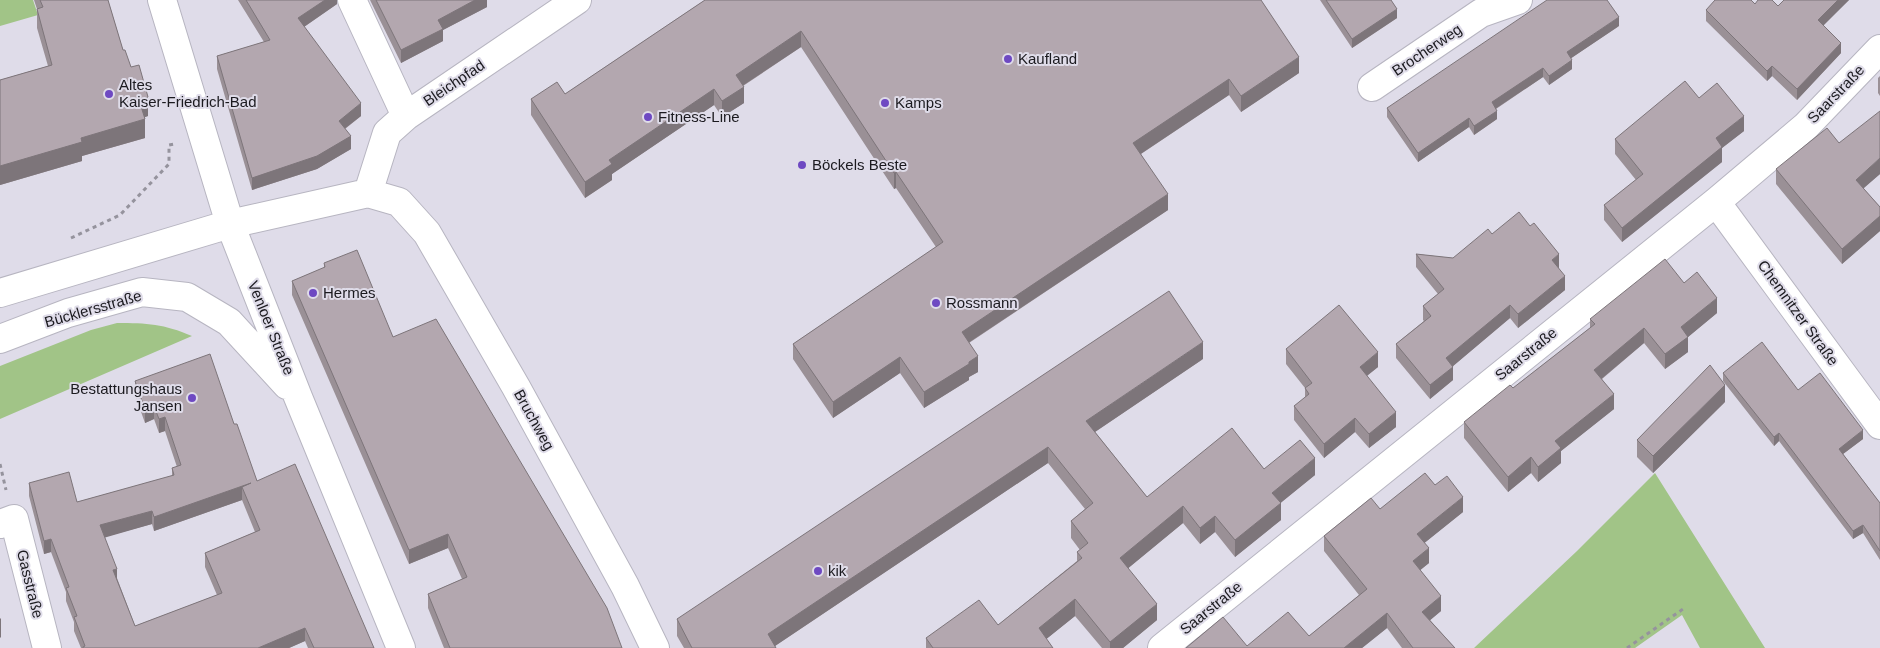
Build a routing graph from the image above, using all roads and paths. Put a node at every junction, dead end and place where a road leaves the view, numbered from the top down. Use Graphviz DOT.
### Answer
graph roads {
  1 [pos="162,0"];
  2 [pos="352,0"];
  3 [pos="577,0"];
  4 [pos="1518,0"];
  5 [pos="1476,7"];
  6 [pos="1880,49"];
  7 [pos="1372,87"];
  8 [pos="406,116"];
  9 [pos="204,139"];
  10 [pos="368,193"];
  11 [pos="1716,202"];
  12 [pos="230,224"];
  13 [pos="69,239"];
  14 [pos="0,294"];
  15 [pos="0,339"];
  16 [pos="298,397"];
  17 [pos="1880,425"];
  18 [pos="7,522"];
  19 [pos="1683,609"];
  20 [pos="47,648"];
  21 [pos="402,648"];
  22 [pos="655,648"];
  23 [pos="1162,648"];
  24 [pos="1627,648"];
  1 -- 9 [label="street, Venloer Straße"];
  2 -- 8 [label="street"];
  3 -- 8 [label="street, Bleichpfad"];
  4 -- 5 [label="street, Brocherweg"];
  5 -- 7 [label="street, Brocherweg"];
  6 -- 11 [label="street, Saarstraße"];
  8 -- 10 [label="street, Bleichpfad"];
  9 -- 12 [label="street, Venloer Straße"];
  9 -- 13 [label="path"];
  10 -- 12 [label="street"];
  10 -- 22 [label="street, Bruchweg"];
  11 -- 17 [label="street, Chemnitzer Straße"];
  11 -- 23 [label="street, Saarstraße"];
  12 -- 14 [label="street"];
  12 -- 16 [label="street, Venloer Straße"];
  15 -- 16 [label="street, Bücklersstraße"];
  16 -- 21 [label="street, Venloer Straße"];
  18 -- 20 [label="street, Gasstraße"];
  19 -- 24 [label="path"];
}
